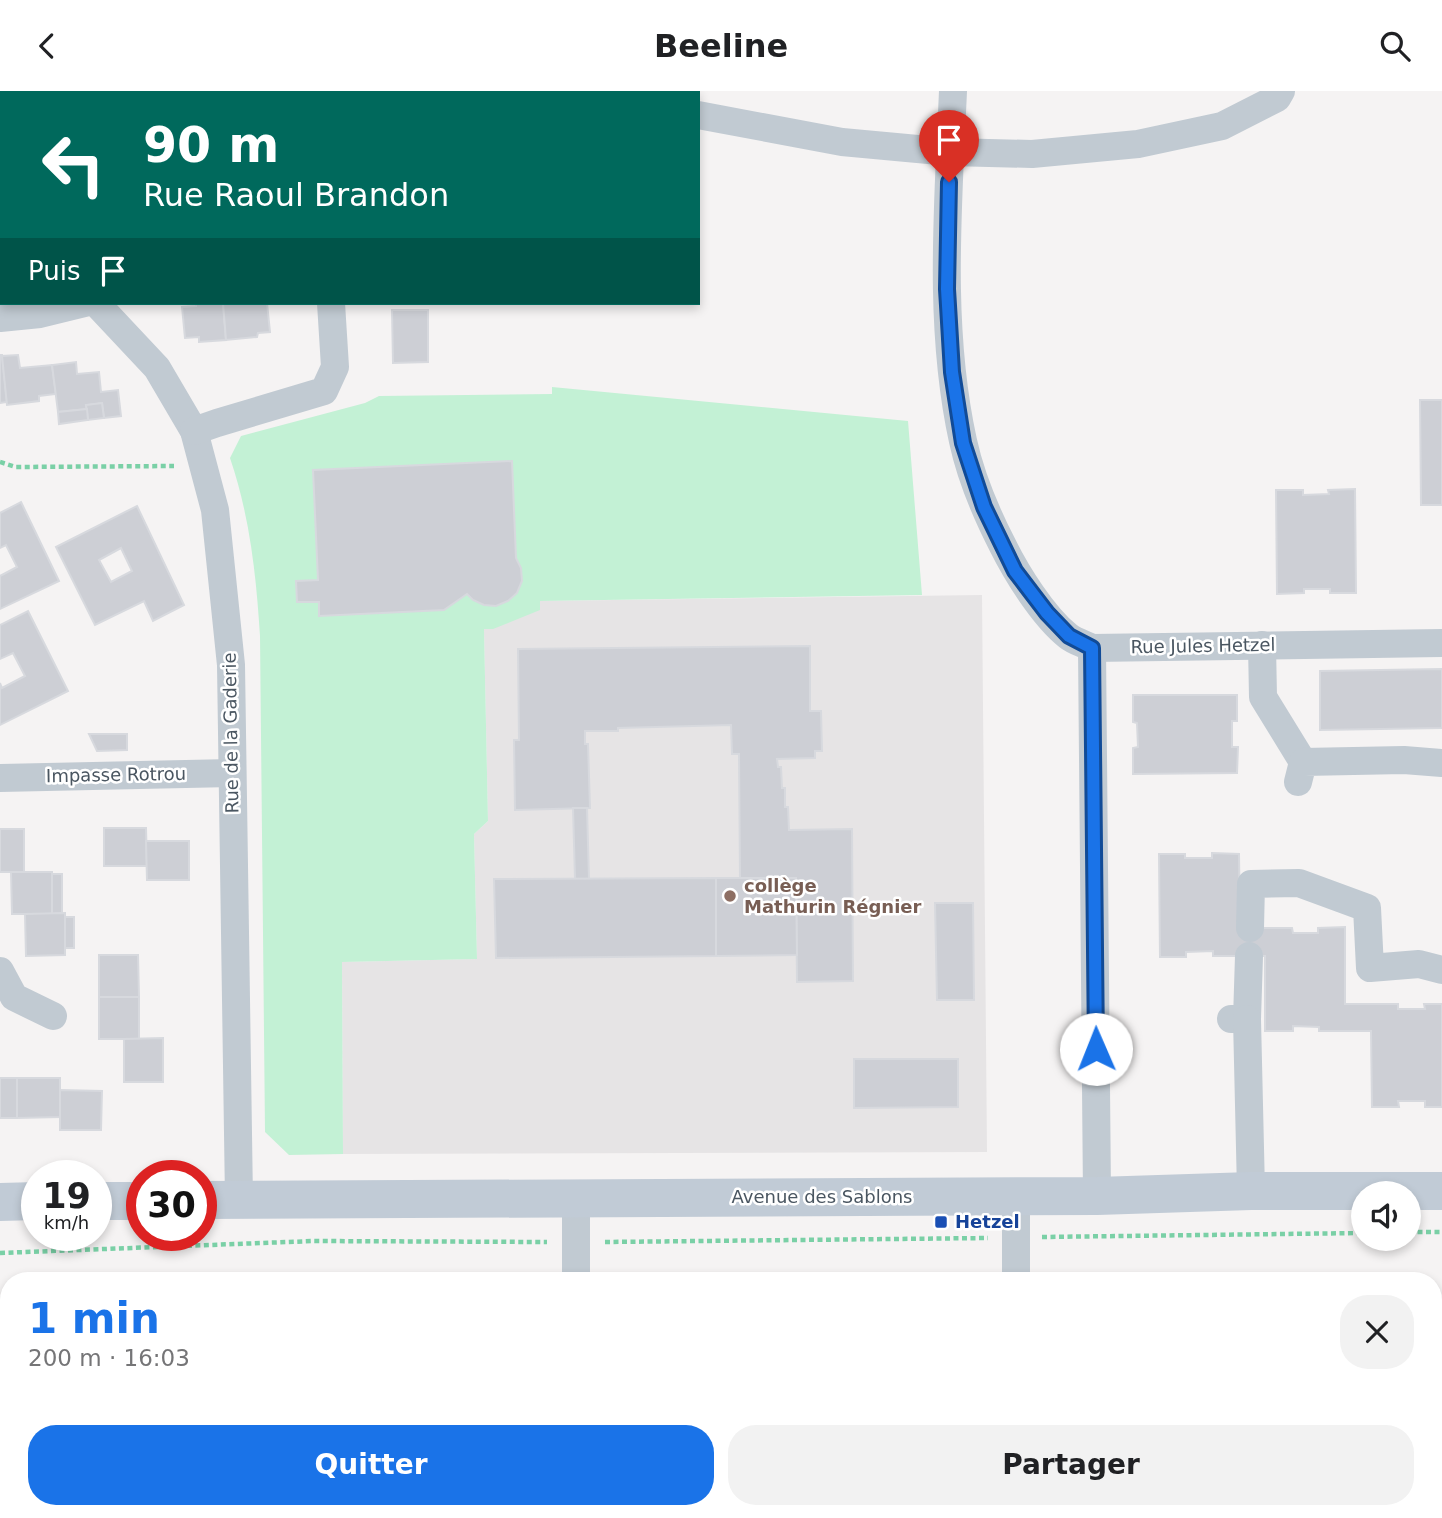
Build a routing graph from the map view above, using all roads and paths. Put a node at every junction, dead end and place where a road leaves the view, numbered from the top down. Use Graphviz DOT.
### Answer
graph roads {
  1 [pos="953,91"];
  2 [pos="1281,91"];
  3 [pos="700,115"];
  4 [pos="950,152"];
  5 [pos="77,305"];
  6 [pos="98,305"];
  7 [pos="331,305"];
  8 [pos="0,318"];
  9 [pos="194,431"];
  10 [pos="0,462"];
  11 [pos="203,466"];
  12 [pos="1442,643"];
  13 [pos="1262,646"];
  14 [pos="1092,648"];
  15 [pos="1426,770"];
  16 [pos="232,773"];
  17 [pos="0,778"];
  18 [pos="1250,928"];
  19 [pos="1249,956"];
  20 [pos="1442,970"];
  21 [pos="0,971"];
  22 [pos="53,1016"];
  23 [pos="1251,1191"];
  24 [pos="1442,1191"];
  25 [pos="1016,1196"];
  26 [pos="1097,1196"];
  27 [pos="576,1198"];
  28 [pos="217,1200"];
  29 [pos="239,1200"];
  30 [pos="21,1201"];
  31 [pos="0,1202"];
  32 [pos="1421,1232"];
  33 [pos="1442,1232"];
  34 [pos="1351,1233"];
  35 [pos="1016,1237"];
  36 [pos="576,1243"];
  37 [pos="0,1253"];
  38 [pos="576,1272"];
  39 [pos="1016,1272"];
  1 -- 4 [label="street"];
  2 -- 4 [label="street"];
  3 -- 4 [label="street"];
  4 -- 14 [label="street"];
  5 -- 8 [label="street"];
  6 -- 9 [label="street, Rue de la Gaderie"];
  7 -- 9 [label="street"];
  9 -- 11 [label="street, Rue de la Gaderie"];
  10 -- 11 [label="path"];
  11 -- 16 [label="street, Rue de la Gaderie"];
  12 -- 13 [label="street, Rue Jules Hetzel"];
  13 -- 14 [label="street, Rue Jules Hetzel"];
  13 -- 15 [label="street"];
  14 -- 26 [label="street"];
  16 -- 17 [label="street, Impasse Rotrou"];
  16 -- 29 [label="street, Rue de la Gaderie"];
  18 -- 20 [label="street"];
  19 -- 23 [label="street"];
  21 -- 22 [label="street"];
  23 -- 24 [label="street, Avenue des Sablons"];
  23 -- 26 [label="street, Avenue des Sablons"];
  25 -- 26 [label="street, Avenue des Sablons"];
  25 -- 27 [label="street, Avenue des Sablons"];
  25 -- 35 [label="street"];
  27 -- 29 [label="street, Avenue des Sablons"];
  27 -- 36 [label="street"];
  28 -- 29 [label="street, Avenue des Sablons"];
  30 -- 31 [label="street"];
  32 -- 33 [label="path"];
  34 -- 35 [label="path"];
  35 -- 36 [label="path"];
  35 -- 39 [label="street"];
  36 -- 37 [label="path"];
  36 -- 38 [label="street"];
}
